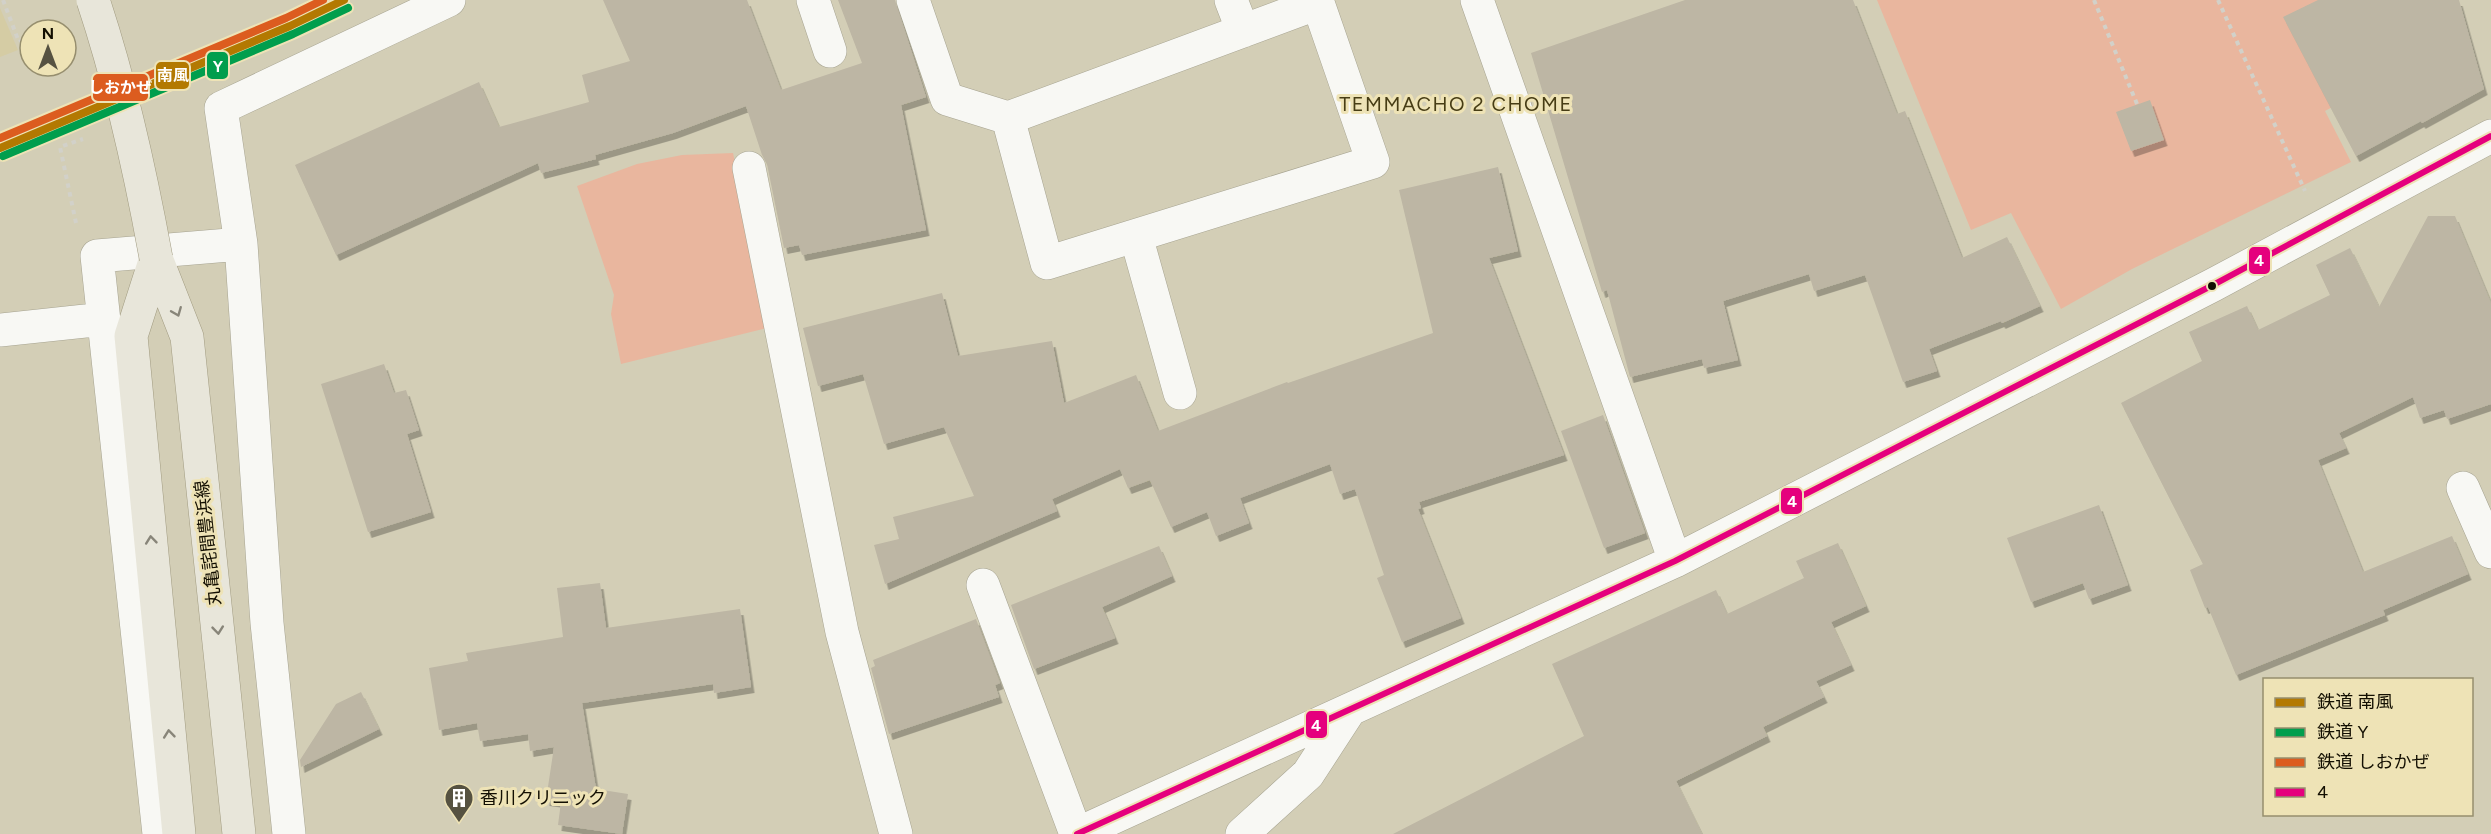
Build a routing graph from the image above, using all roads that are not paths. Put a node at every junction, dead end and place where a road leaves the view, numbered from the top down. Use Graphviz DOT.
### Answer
graph roads {
  1 [pos="93,0"];
  2 [pos="449,0"];
  3 [pos="813,0"];
  4 [pos="913,0"];
  5 [pos="1231,0"];
  6 [pos="1478,0"];
  7 [pos="1243,31"];
  8 [pos="830,51"];
  9 [pos="1008,118"];
  10 [pos="2491,136"];
  11 [pos="749,168"];
  12 [pos="1136,236"];
  13 [pos="241,244"];
  14 [pos="156,258"];
  15 [pos="104,319"];
  16 [pos="0,330"];
  17 [pos="1180,393"];
  18 [pos="2463,488"];
  19 [pos="2491,552"];
  20 [pos="1675,561"];
  21 [pos="983,585"];
  22 [pos="1349,711"];
  23 [pos="159,834"];
  24 [pos="179,834"];
  25 [pos="239,834"];
  26 [pos="290,834"];
  27 [pos="896,834"];
  28 [pos="1076,834"];
  29 [pos="1242,834"];
  1 -- 14 [label="main road, 丸亀詫間豊浜線, bridge"];
  2 -- 13 [label="street"];
  3 -- 8 [label="street"];
  4 -- 9 [label="street"];
  5 -- 7 [label="street"];
  6 -- 20 [label="street"];
  7 -- 9 [label="street"];
  7 -- 12 [label="street"];
  9 -- 12 [label="street"];
  10 -- 20 [label="street"];
  11 -- 27 [label="street"];
  12 -- 17 [label="street"];
  13 -- 15 [label="street"];
  13 -- 26 [label="street"];
  24 -- 14 [label="main road, 丸亀詫間豊浜線, one-way"];
  14 -- 25 [label="main road, 丸亀詫間豊浜線, one-way"];
  15 -- 16 [label="street"];
  15 -- 23 [label="street"];
  18 -- 19 [label="street"];
  20 -- 22 [label="street"];
  21 -- 28 [label="street"];
  22 -- 28 [label="street"];
  22 -- 29 [label="street"];
}
